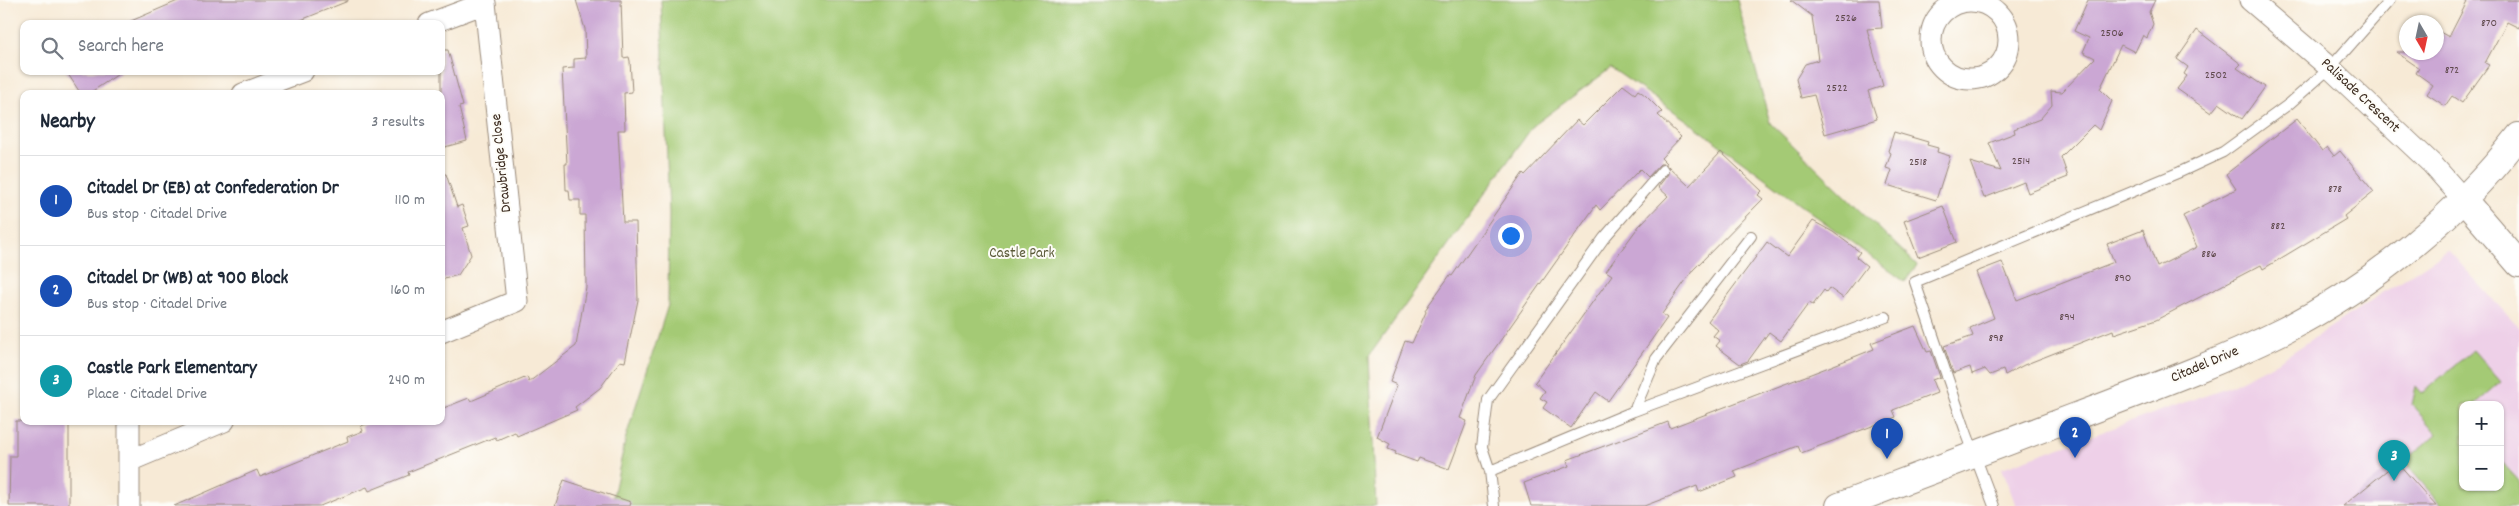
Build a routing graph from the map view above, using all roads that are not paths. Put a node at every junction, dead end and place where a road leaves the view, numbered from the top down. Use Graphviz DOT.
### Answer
graph roads {
  1 [pos="2250,0"];
  2 [pos="2390,0"];
  3 [pos="440,20"];
  4 [pos="2330,68"];
  5 [pos="293,75"];
  6 [pos="253,90"];
  7 [pos="2519,136"];
  8 [pos="1664,170"];
  9 [pos="2463,199"];
  10 [pos="1751,236"];
  11 [pos="2519,264"];
  12 [pos="1886,317"];
  13 [pos="445,330"];
  14 [pos="1634,411"];
  15 [pos="129,425"];
  16 [pos="214,425"];
  17 [pos="1974,455"];
  18 [pos="129,461"];
  19 [pos="1490,471"];
  20 [pos="129,506"];
  21 [pos="1494,506"];
  22 [pos="1838,506"];
  23 [pos="1994,506"];
  1 -- 4 [label="street, Palisade Crescent"];
  2 -- 4 [label="lane"];
  3 -- 13 [label="street, Drawbridge Close"];
  4 -- 9 [label="street, Palisade Crescent"];
  4 -- 17 [label="lane"];
  5 -- 6 [label="street"];
  7 -- 9 [label="street, Citadel Drive"];
  8 -- 19 [label="lane"];
  9 -- 11 [label="street"];
  9 -- 17 [label="street, Citadel Drive"];
  10 -- 14 [label="lane"];
  12 -- 14 [label="lane"];
  14 -- 19 [label="lane"];
  15 -- 18 [label="street"];
  16 -- 18 [label="street"];
  17 -- 22 [label="street, Citadel Drive"];
  17 -- 23 [label="lane"];
  18 -- 20 [label="street"];
  19 -- 21 [label="lane"];
}
